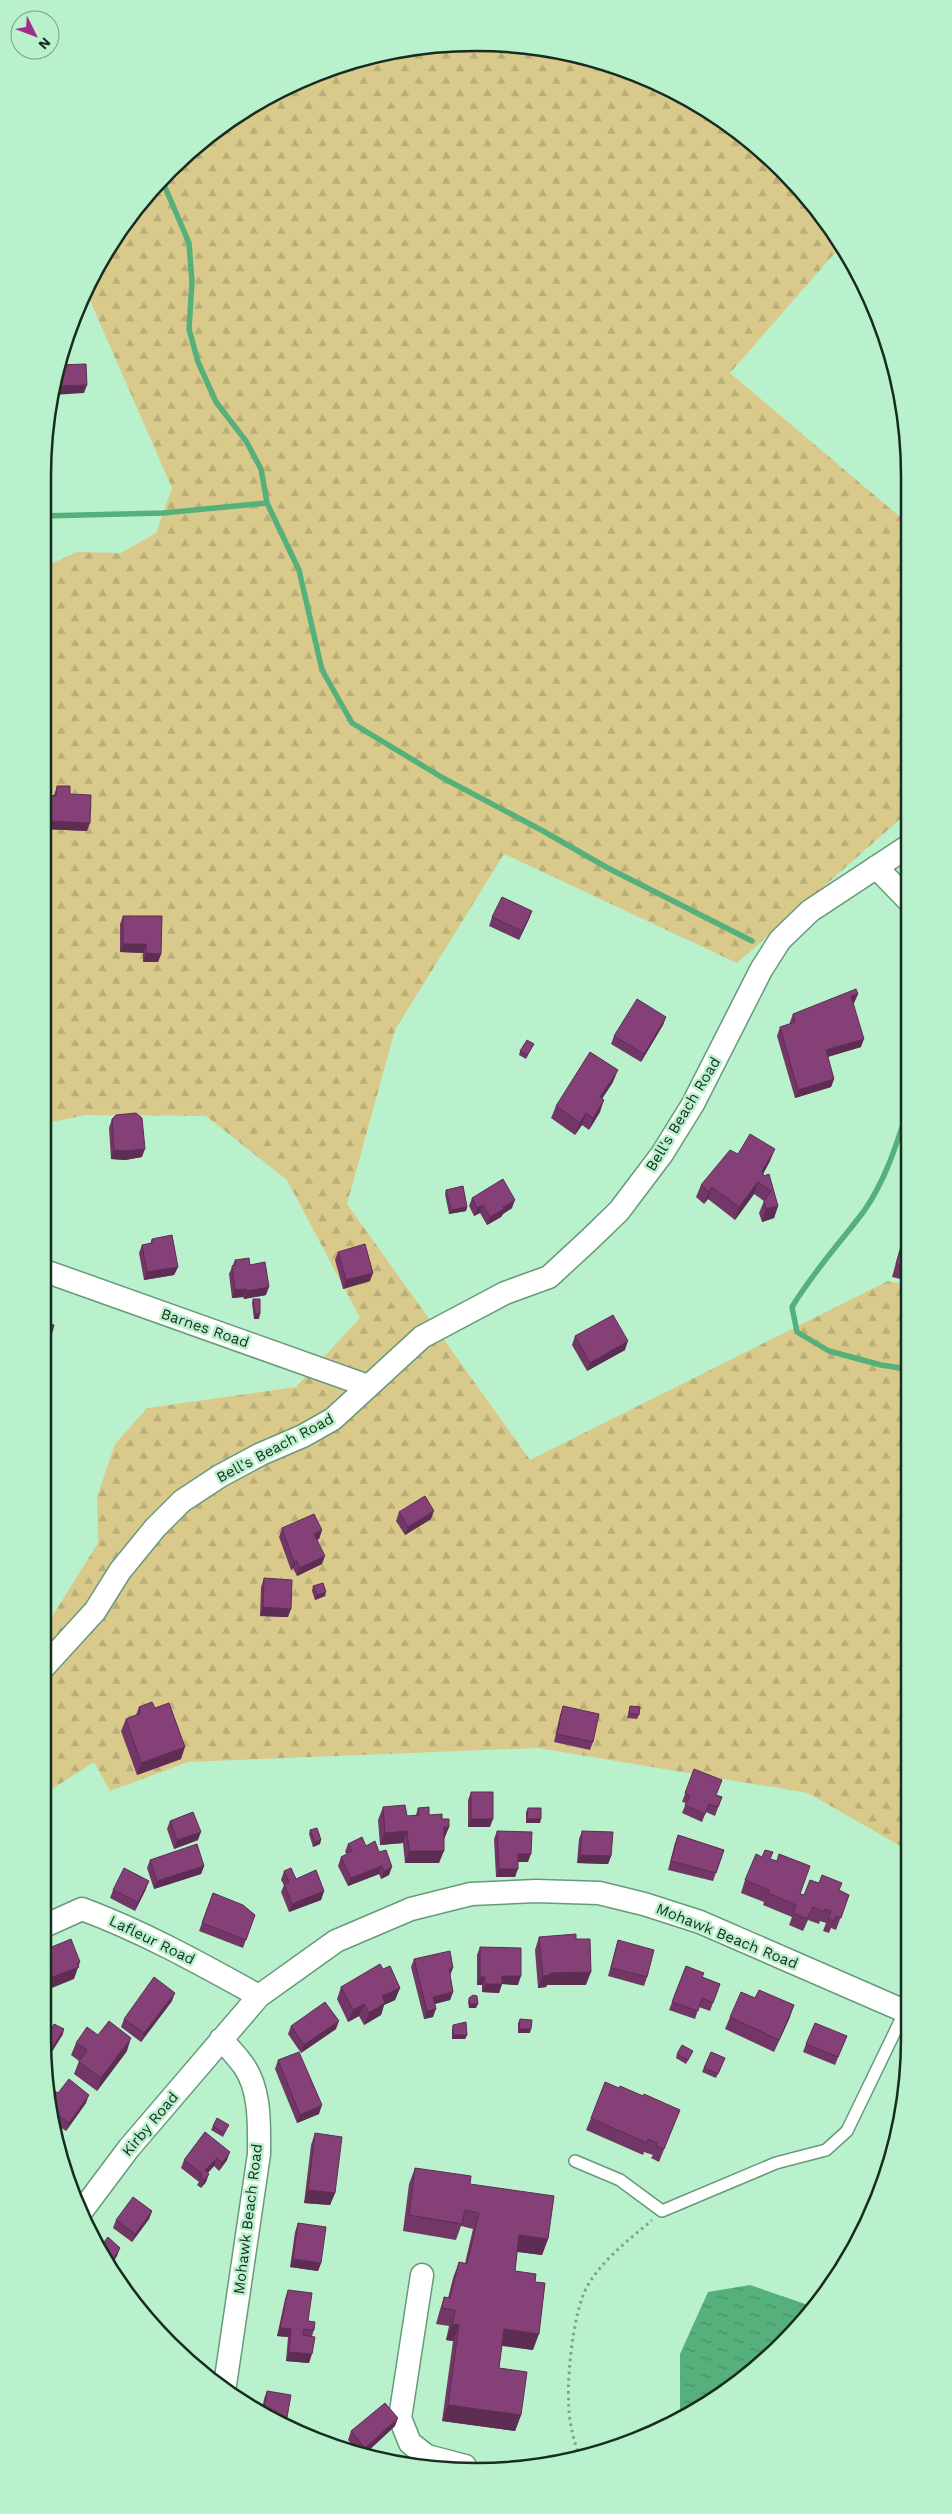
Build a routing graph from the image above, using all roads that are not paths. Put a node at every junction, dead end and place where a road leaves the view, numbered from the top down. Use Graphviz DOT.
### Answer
graph roads {
  1 [pos="901,851"];
  2 [pos="876,867"];
  3 [pos="901,894"];
  4 [pos="51,1273"];
  5 [pos="368,1386"];
  6 [pos="51,1660"];
  7 [pos="51,1922"];
  8 [pos="259,1996"];
  9 [pos="901,2009"];
  10 [pos="901,2024"];
  11 [pos="221,2038"];
  12 [pos="575,2161"];
  13 [pos="86,2205"];
  14 [pos="422,2275"];
  15 [pos="226,2381"];
  16 [pos="450,2462"];
  1 -- 2 [label="street, Bell's Beach Road"];
  2 -- 3 [label="street"];
  2 -- 5 [label="street, Bell's Beach Road"];
  4 -- 5 [label="street, Barnes Road"];
  5 -- 6 [label="street, Bell's Beach Road"];
  7 -- 8 [label="street, Lafleur Road"];
  8 -- 9 [label="street, Mohawk Beach Road"];
  8 -- 11 [label="street, Mohawk Beach Road"];
  10 -- 12 [label="lane"];
  11 -- 13 [label="street, Kirby Road"];
  11 -- 15 [label="street, Mohawk Beach Road"];
  14 -- 16 [label="street"];
}
